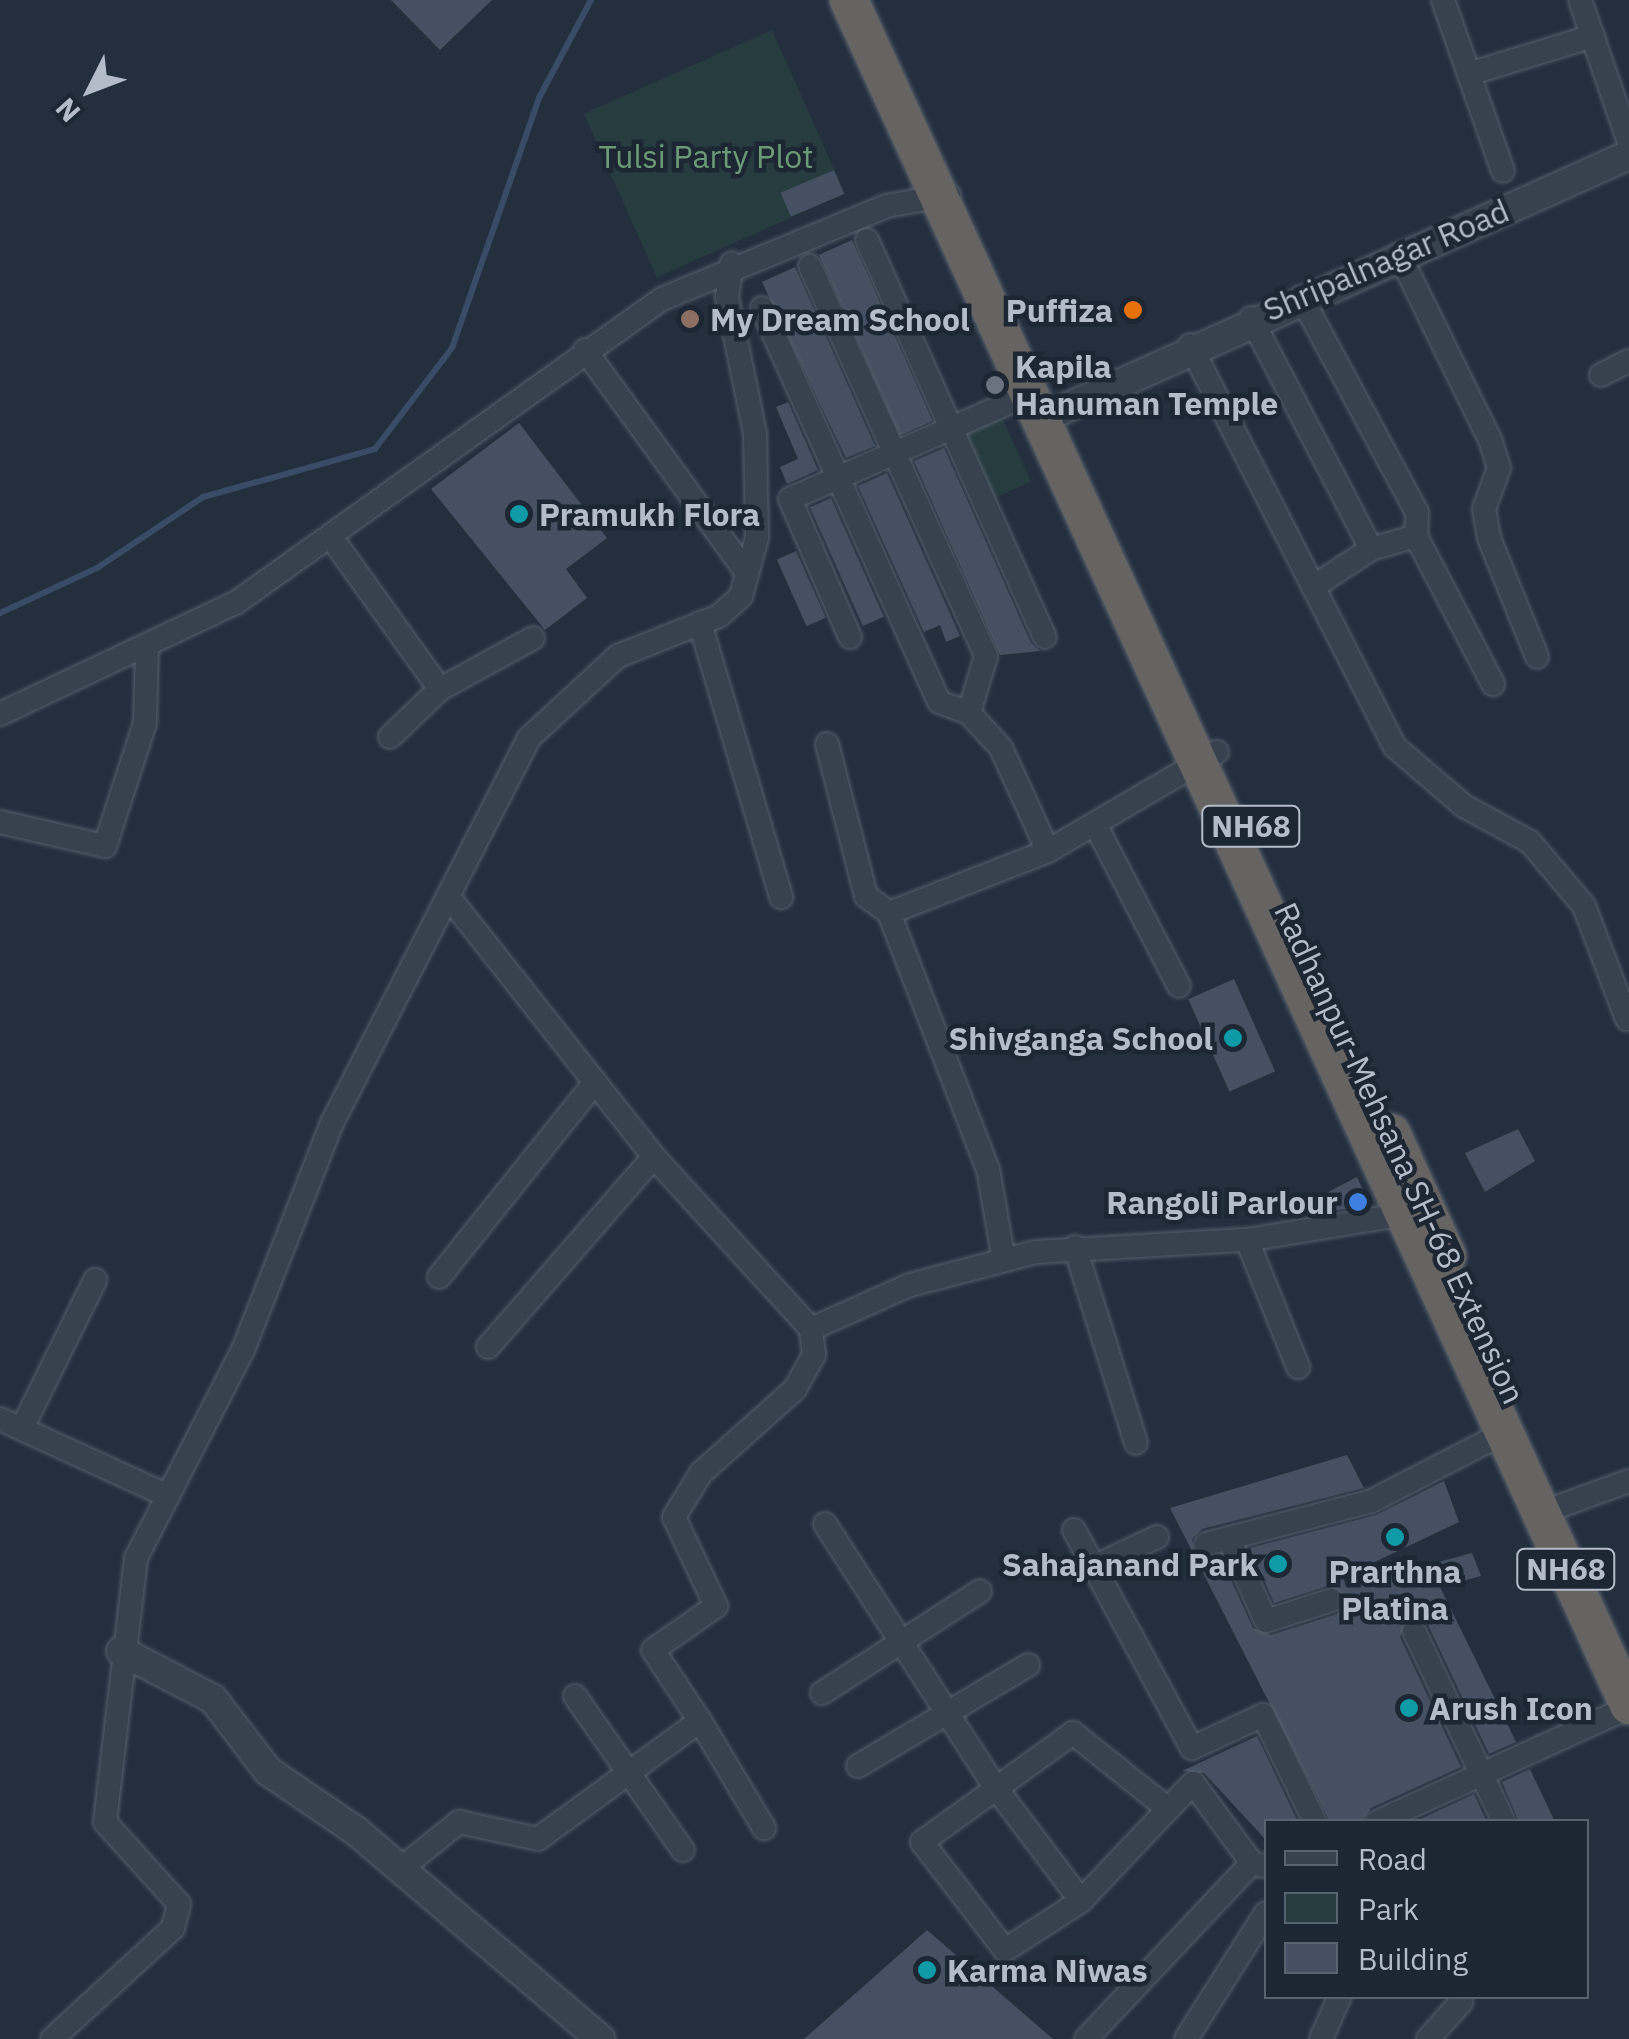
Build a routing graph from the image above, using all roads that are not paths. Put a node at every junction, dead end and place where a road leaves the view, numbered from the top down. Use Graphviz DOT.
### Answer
graph roads {
  1 [pos="849,0"];
  2 [pos="869,0"];
  3 [pos="1443,0"];
  4 [pos="1580,0"];
  5 [pos="1593,36"];
  6 [pos="1469,74"];
  7 [pos="1629,142"];
  8 [pos="1629,155"];
  9 [pos="1503,171"];
  10 [pos="946,195"];
  11 [pos="867,240"];
  12 [pos="1400,254"];
  13 [pos="732,263"];
  14 [pos="810,266"];
  15 [pos="1301,297"];
  16 [pos="762,308"];
  17 [pos="1252,318"];
  18 [pos="1190,345"];
  19 [pos="586,350"];
  20 [pos="1629,361"];
  21 [pos="1600,374"];
  22 [pos="1040,410"];
  23 [pos="951,429"];
  24 [pos="894,453"];
  25 [pos="840,477"];
  26 [pos="1416,536"];
  27 [pos="331,538"];
  28 [pos="1372,549"];
  29 [pos="747,573"];
  30 [pos="1313,587"];
  31 [pos="700,623"];
  32 [pos="850,637"];
  33 [pos="1044,637"];
  34 [pos="534,638"];
  35 [pos="147,646"];
  36 [pos="1538,657"];
  37 [pos="1493,684"];
  38 [pos="440,690"];
  39 [pos="969,713"];
  40 [pos="0,714"];
  41 [pos="390,737"];
  42 [pos="827,744"];
  43 [pos="1206,759"];
  44 [pos="0,822"];
  45 [pos="1096,826"];
  46 [pos="1048,851"];
  47 [pos="448,896"];
  48 [pos="781,897"];
  49 [pos="890,913"];
  50 [pos="1179,986"];
  51 [pos="1627,1020"];
  52 [pos="595,1082"];
  53 [pos="654,1157"];
  54 [pos="1400,1215"];
  55 [pos="1246,1240"];
  56 [pos="1074,1247"];
  57 [pos="1004,1261"];
  58 [pos="439,1277"];
  59 [pos="95,1280"];
  60 [pos="810,1328"];
  61 [pos="488,1347"];
  62 [pos="1298,1366"];
  63 [pos="11,1422"];
  64 [pos="1504,1434"];
  65 [pos="1136,1443"];
  66 [pos="1629,1481"];
  67 [pos="168,1496"];
  68 [pos="1551,1509"];
  69 [pos="825,1524"];
  70 [pos="1074,1530"];
  71 [pos="1157,1537"];
  72 [pos="1094,1566"];
  73 [pos="980,1591"];
  74 [pos="1332,1600"];
  75 [pos="1414,1631"];
  76 [pos="903,1645"];
  77 [pos="121,1650"];
  78 [pos="1629,1653"];
  79 [pos="1028,1665"];
  80 [pos="822,1692"];
  81 [pos="575,1696"];
  82 [pos="1629,1706"];
  83 [pos="947,1712"];
  84 [pos="700,1720"];
  85 [pos="858,1766"];
  86 [pos="1477,1770"];
  87 [pos="628,1773"];
  88 [pos="996,1788"];
  89 [pos="1168,1809"];
  90 [pos="1315,1819"];
  91 [pos="1383,1819"];
  92 [pos="1502,1819"];
  93 [pos="764,1828"];
  94 [pos="683,1850"];
  95 [pos="1259,1865"];
  96 [pos="400,1870"];
  97 [pos="1081,1900"];
  98 [pos="1264,1915"];
  99 [pos="1339,1999"];
  100 [pos="1461,2002"];
  101 [pos="52,2039"];
  102 [pos="600,2039"];
  103 [pos="1086,2039"];
  104 [pos="1186,2039"];
  105 [pos="1322,2039"];
  106 [pos="1428,2039"];
  1 -- 10 [label="highway, NH68"];
  2 -- 10 [label="highway, Radhanpur-Mehsana SH-68 Extension / NH68"];
  3 -- 6 [label="street"];
  4 -- 5 [label="street"];
  5 -- 6 [label="street"];
  5 -- 7 [label="street"];
  6 -- 9 [label="street"];
  8 -- 12 [label="street, Shripalnagar Road"];
  10 -- 13 [label="street"];
  10 -- 22 [label="highway, Radhanpur-Mehsana SH-68 Extension / NH68"];
  11 -- 23 [label="street"];
  12 -- 15 [label="street, Shripalnagar Road"];
  12 -- 36 [label="street"];
  13 -- 19 [label="street"];
  13 -- 29 [label="street"];
  14 -- 24 [label="street"];
  15 -- 17 [label="street, Shripalnagar Road"];
  15 -- 26 [label="street"];
  16 -- 25 [label="street"];
  17 -- 18 [label="street, Shripalnagar Road"];
  17 -- 28 [label="street"];
  18 -- 22 [label="street, Shripalnagar Road"];
  18 -- 30 [label="street"];
  19 -- 27 [label="street"];
  19 -- 29 [label="street"];
  20 -- 21 [label="street"];
  22 -- 23 [label="street"];
  22 -- 43 [label="highway, Radhanpur-Mehsana SH-68 Extension / NH68"];
  23 -- 24 [label="street"];
  23 -- 33 [label="street"];
  24 -- 25 [label="street"];
  24 -- 39 [label="street"];
  25 -- 32 [label="street"];
  25 -- 39 [label="street"];
  26 -- 28 [label="street"];
  26 -- 37 [label="street"];
  27 -- 35 [label="street"];
  27 -- 38 [label="street"];
  28 -- 30 [label="street"];
  29 -- 31 [label="street"];
  30 -- 51 [label="street"];
  31 -- 47 [label="street"];
  31 -- 48 [label="street"];
  34 -- 38 [label="street"];
  35 -- 40 [label="street"];
  35 -- 44 [label="street"];
  38 -- 41 [label="street"];
  39 -- 46 [label="street"];
  42 -- 49 [label="street"];
  43 -- 45 [label="street"];
  43 -- 54 [label="highway, NH68"];
  43 -- 68 [label="highway, Radhanpur-Mehsana SH-68 Extension / NH68"];
  45 -- 46 [label="street"];
  45 -- 50 [label="street"];
  46 -- 49 [label="street"];
  47 -- 52 [label="street"];
  47 -- 67 [label="street"];
  49 -- 57 [label="street"];
  52 -- 53 [label="street"];
  52 -- 58 [label="street"];
  53 -- 60 [label="street"];
  53 -- 61 [label="street"];
  54 -- 55 [label="street"];
  54 -- 64 [label="highway, NH68"];
  55 -- 56 [label="street"];
  55 -- 62 [label="street"];
  56 -- 57 [label="street"];
  56 -- 65 [label="street"];
  57 -- 60 [label="street"];
  59 -- 63 [label="street"];
  60 -- 84 [label="street"];
  63 -- 67 [label="street"];
  64 -- 68 [label="highway, NH68"];
  64 -- 74 [label="street"];
  66 -- 68 [label="street"];
  67 -- 77 [label="street"];
  68 -- 78 [label="highway, Radhanpur-Mehsana SH-68 Extension / NH68"];
  68 -- 82 [label="highway, NH68"];
  69 -- 76 [label="street"];
  70 -- 72 [label="street"];
  71 -- 72 [label="street"];
  72 -- 90 [label="street"];
  73 -- 76 [label="street"];
  75 -- 86 [label="street"];
  76 -- 80 [label="street"];
  76 -- 83 [label="street"];
  77 -- 96 [label="street"];
  77 -- 101 [label="street"];
  79 -- 83 [label="street"];
  81 -- 87 [label="street"];
  82 -- 86 [label="street"];
  83 -- 85 [label="street"];
  83 -- 88 [label="street"];
  84 -- 87 [label="street"];
  84 -- 93 [label="street"];
  86 -- 91 [label="street"];
  86 -- 92 [label="street"];
  87 -- 94 [label="street"];
  87 -- 96 [label="street"];
  88 -- 89 [label="street"];
  88 -- 97 [label="street"];
  88 -- 97 [label="street"];
  89 -- 95 [label="street"];
  89 -- 97 [label="street"];
  95 -- 103 [label="street"];
  96 -- 102 [label="street"];
  98 -- 104 [label="street"];
  99 -- 105 [label="street"];
  100 -- 106 [label="street"];
}
